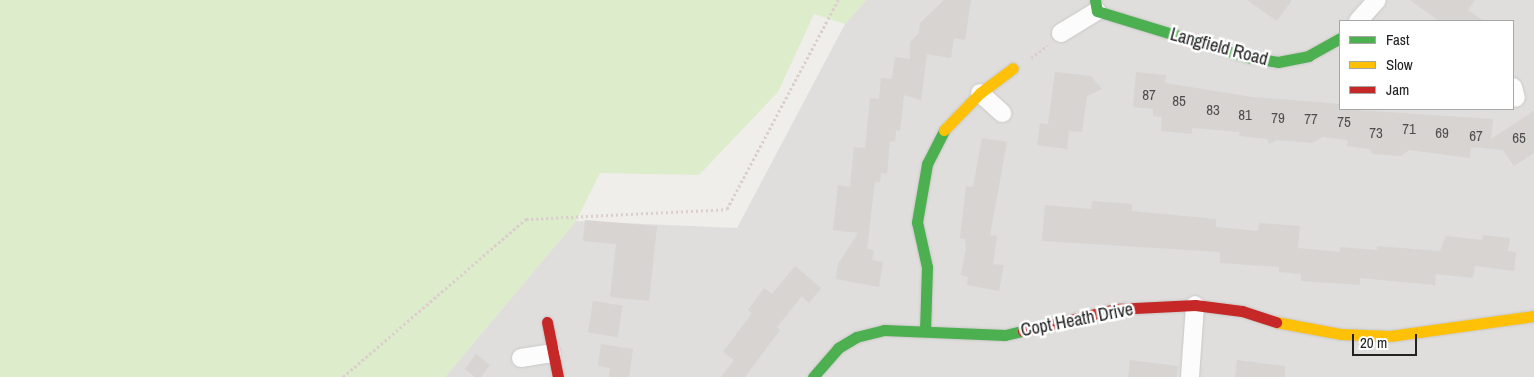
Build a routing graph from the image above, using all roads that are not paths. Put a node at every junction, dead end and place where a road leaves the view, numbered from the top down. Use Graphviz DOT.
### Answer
graph roads {
  1 [pos="1377,0"];
  2 [pos="1096,5"];
  3 [pos="1359,20"];
  4 [pos="1062,33"];
  5 [pos="1339,39"];
  6 [pos="1013,68"];
  7 [pos="980,93"];
  8 [pos="1002,113"];
  9 [pos="1196,304"];
  10 [pos="1534,316"];
  11 [pos="547,322"];
  12 [pos="925,331"];
  13 [pos="552,353"];
  14 [pos="521,358"];
  15 [pos="558,377"];
  16 [pos="813,377"];
  17 [pos="1190,377"];
  1 -- 3 [label="street"];
  2 -- 4 [label="street, Langfield Road"];
  2 -- 5 [label="street, Langfield Road"];
  6 -- 7 [label="street"];
  7 -- 8 [label="street"];
  7 -- 12 [label="street"];
  9 -- 10 [label="street, Copt Heath Drive"];
  9 -- 12 [label="street, Copt Heath Drive"];
  9 -- 17 [label="street"];
  11 -- 13 [label="street"];
  12 -- 16 [label="street, Copt Heath Drive"];
  13 -- 14 [label="street"];
  13 -- 15 [label="street"];
}
